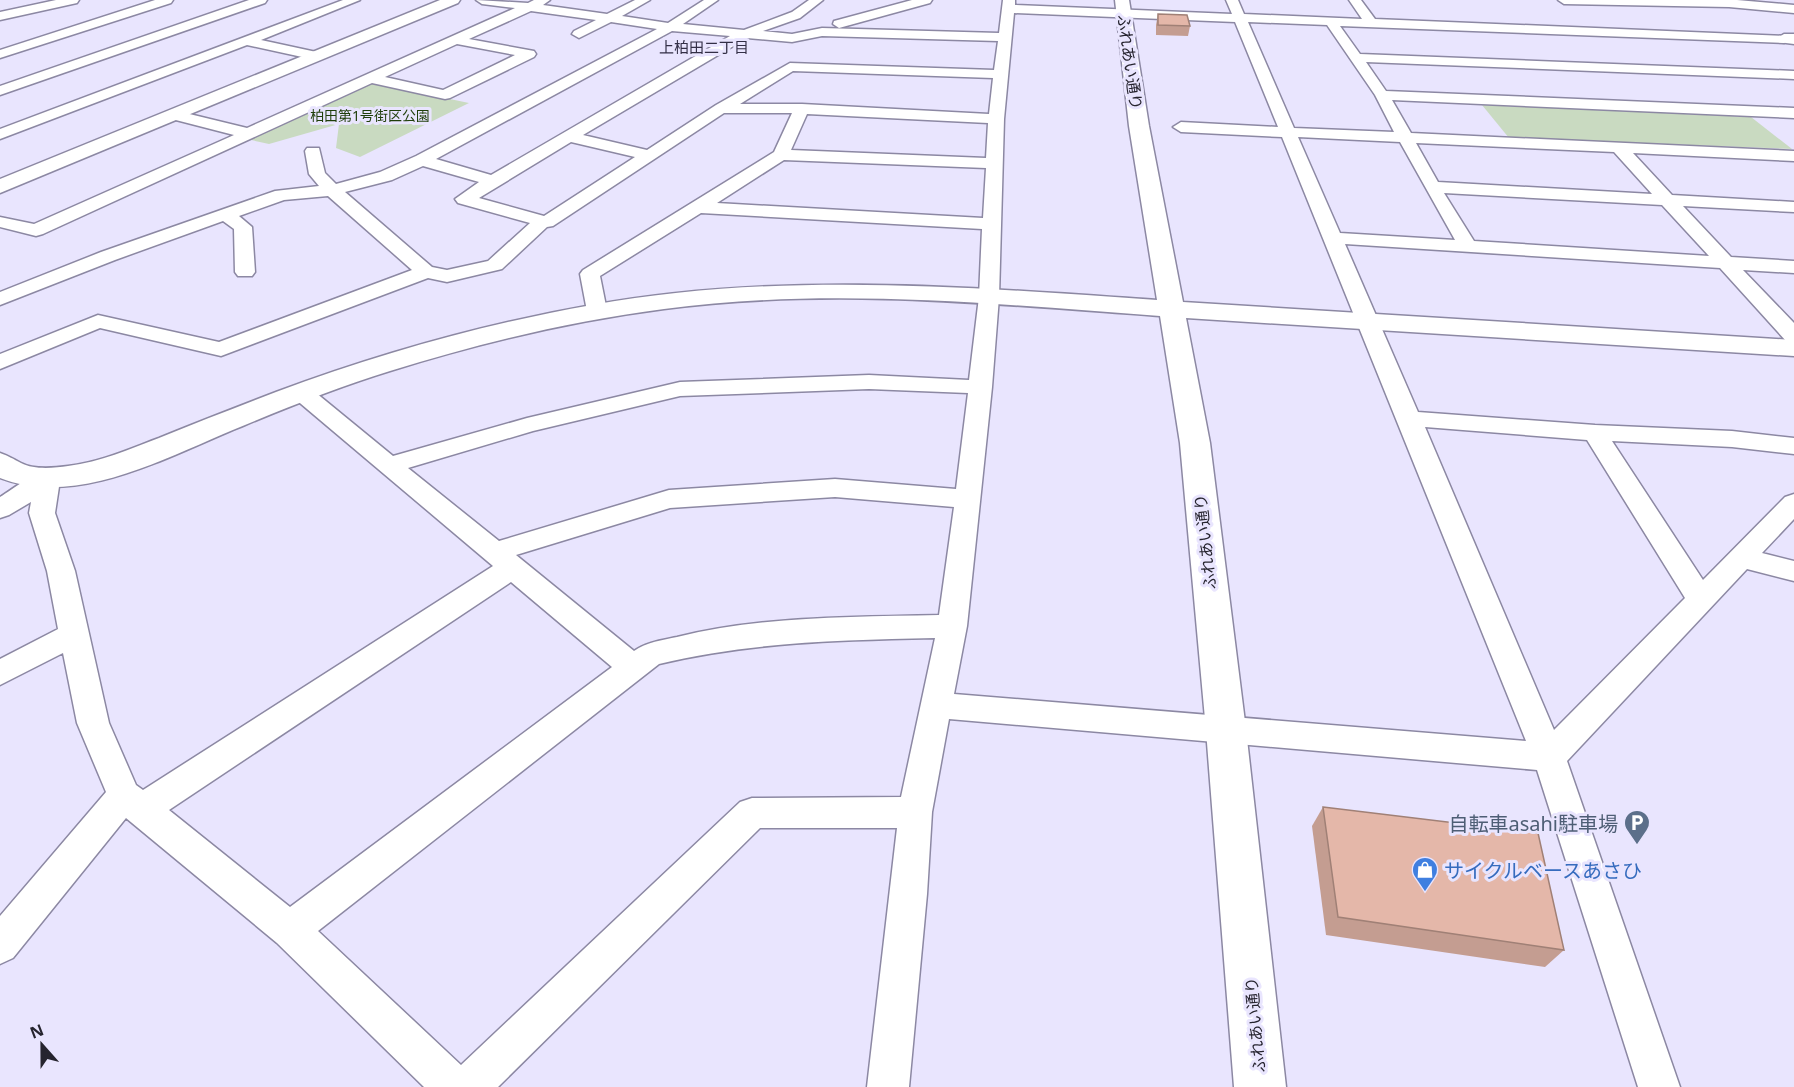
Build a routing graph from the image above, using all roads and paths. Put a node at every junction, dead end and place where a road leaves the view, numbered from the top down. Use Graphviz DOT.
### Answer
graph roads {
  1 [pos="73,0"];
  2 [pos="167,0"];
  3 [pos="261,0"];
  4 [pos="354,0"];
  5 [pos="453,0"];
  6 [pos="482,0"];
  7 [pos="544,0"];
  8 [pos="644,0"];
  9 [pos="712,0"];
  10 [pos="926,0"];
  11 [pos="1232,0"];
  12 [pos="1355,0"];
  13 [pos="1564,0"];
  14 [pos="1601,1"];
  15 [pos="1731,2"];
  16 [pos="812,3"];
  17 [pos="1009,4"];
  18 [pos="527,7"];
  19 [pos="1123,7"];
  20 [pos="1794,9"];
  21 [pos="874,15"];
  22 [pos="0,16"];
  23 [pos="609,18"];
  24 [pos="1241,19"];
  25 [pos="1331,22"];
  26 [pos="1371,23"];
  27 [pos="670,27"];
  28 [pos="822,32"];
  29 [pos="579,34"];
  30 [pos="744,34"];
  31 [pos="1641,34"];
  32 [pos="1005,37"];
  33 [pos="46,39"];
  34 [pos="1789,39"];
  35 [pos="455,40"];
  36 [pos="247,41"];
  37 [pos="0,54"];
  38 [pos="106,54"];
  39 [pos="316,56"];
  40 [pos="1358,58"];
  41 [pos="128,59"];
  42 [pos="150,64"];
  43 [pos="171,69"];
  44 [pos="1681,70"];
  45 [pos="1001,74"];
  46 [pos="1794,75"];
  47 [pos="372,78"];
  48 [pos="0,91"];
  49 [pos="1382,95"];
  50 [pos="721,108"];
  51 [pos="802,109"];
  52 [pos="1733,111"];
  53 [pos="1794,113"];
  54 [pos="172,115"];
  55 [pos="996,119"];
  56 [pos="1181,127"];
  57 [pos="1289,132"];
  58 [pos="251,134"];
  59 [pos="0,135"];
  60 [pos="571,137"];
  61 [pos="1406,138"];
  62 [pos="1619,148"];
  63 [pos="313,151"];
  64 [pos="650,155"];
  65 [pos="781,155"];
  66 [pos="1794,156"];
  67 [pos="422,160"];
  68 [pos="996,163"];
  69 [pos="493,181"];
  70 [pos="0,187"];
  71 [pos="1432,187"];
  72 [pos="332,190"];
  73 [pos="1668,200"];
  74 [pos="698,207"];
  75 [pos="1794,207"];
  76 [pos="225,214"];
  77 [pos="0,222"];
  78 [pos="542,222"];
  79 [pos="993,224"];
  80 [pos="1334,238"];
  81 [pos="1468,246"];
  82 [pos="1726,262"];
  83 [pos="1794,267"];
  84 [pos="245,272"];
  85 [pos="426,272"];
  86 [pos="988,297"];
  87 [pos="0,298"];
  88 [pos="1172,309"];
  89 [pos="597,311"];
  90 [pos="1370,322"];
  91 [pos="1794,336"];
  92 [pos="1794,348"];
  93 [pos="0,362"];
  94 [pos="981,387"];
  95 [pos="302,393"];
  96 [pos="1410,419"];
  97 [pos="1595,433"];
  98 [pos="1794,446"];
  99 [pos="0,463"];
  100 [pos="389,465"];
  101 [pos="46,480"];
  102 [pos="968,499"];
  103 [pos="1794,503"];
  104 [pos="0,509"];
  105 [pos="1743,558"];
  106 [pos="503,560"];
  107 [pos="1794,571"];
  108 [pos="1702,601"];
  109 [pos="952,626"];
  110 [pos="74,634"];
  111 [pos="633,667"];
  112 [pos="0,673"];
  113 [pos="937,705"];
  114 [pos="1226,730"];
  115 [pos="1549,757"];
  116 [pos="133,802"];
  117 [pos="915,812"];
  118 [pos="290,930"];
  119 [pos="0,945"];
  120 [pos="454,1087"];
  121 [pos="468,1087"];
  122 [pos="888,1087"];
  123 [pos="1260,1087"];
  124 [pos="1659,1087"];
  1 -- 22 [label="street"];
  2 -- 33 [label="street"];
  3 -- 38 [label="street"];
  4 -- 36 [label="street"];
  5 -- 39 [label="street"];
  6 -- 18 [label="street"];
  7 -- 18 [label="street"];
  8 -- 23 [label="street"];
  9 -- 27 [label="street"];
  10 -- 21 [label="street"];
  11 -- 24 [label="street"];
  12 -- 26 [label="street"];
  13 -- 14 [label="street"];
  14 -- 15 [label="street"];
  14 -- 31 [label="street"];
  15 -- 20 [label="street"];
  15 -- 34 [label="street"];
  16 -- 21 [label="street"];
  16 -- 30 [label="street"];
  17 -- 19 [label="street"];
  17 -- 32 [label="street"];
  18 -- 23 [label="street"];
  18 -- 35 [label="street"];
  19 -- 24 [label="street"];
  19 -- 88 [label="street, ふれあい通り"];
  21 -- 28 [label="street"];
  23 -- 27 [label="street"];
  23 -- 29 [label="street"];
  24 -- 25 [label="street"];
  24 -- 57 [label="street"];
  25 -- 26 [label="street"];
  25 -- 40 [label="street"];
  26 -- 31 [label="street"];
  27 -- 30 [label="street"];
  27 -- 67 [label="street"];
  28 -- 30 [label="street"];
  28 -- 32 [label="street"];
  30 -- 60 [label="street"];
  31 -- 34 [label="street"];
  31 -- 44 [label="street"];
  32 -- 45 [label="street"];
  33 -- 37 [label="street"];
  33 -- 38 [label="street"];
  35 -- 47 [label="street"];
  35 -- 47 [label="street"];
  36 -- 39 [label="street"];
  36 -- 43 [label="street"];
  38 -- 41 [label="street"];
  38 -- 48 [label="street"];
  39 -- 54 [label="street"];
  40 -- 44 [label="street"];
  40 -- 49 [label="street"];
  42 -- 43 [label="street"];
  43 -- 59 [label="street"];
  44 -- 46 [label="street"];
  44 -- 52 [label="street"];
  45 -- 50 [label="street"];
  45 -- 55 [label="street"];
  47 -- 58 [label="street"];
  49 -- 52 [label="street"];
  49 -- 61 [label="street"];
  50 -- 51 [label="street"];
  50 -- 64 [label="street"];
  51 -- 55 [label="street"];
  51 -- 65 [label="street"];
  52 -- 53 [label="street"];
  54 -- 58 [label="street"];
  54 -- 70 [label="street"];
  55 -- 68 [label="street"];
  56 -- 57 [label="street"];
  57 -- 61 [label="street"];
  57 -- 80 [label="street"];
  58 -- 77 [label="street"];
  60 -- 64 [label="street"];
  60 -- 69 [label="street"];
  61 -- 62 [label="street"];
  61 -- 71 [label="street"];
  62 -- 66 [label="street"];
  62 -- 73 [label="street"];
  63 -- 72 [label="street"];
  64 -- 78 [label="street"];
  65 -- 68 [label="street"];
  65 -- 74 [label="street"];
  67 -- 69 [label="street"];
  67 -- 72 [label="street"];
  68 -- 79 [label="street"];
  69 -- 78 [label="street"];
  71 -- 73 [label="street"];
  71 -- 81 [label="street"];
  72 -- 76 [label="street"];
  72 -- 85 [label="street"];
  73 -- 75 [label="street"];
  73 -- 82 [label="street"];
  74 -- 79 [label="street"];
  74 -- 89 [label="street"];
  76 -- 84 [label="street"];
  76 -- 87 [label="street"];
  78 -- 85 [label="street"];
  79 -- 86 [label="street"];
  80 -- 81 [label="street"];
  80 -- 90 [label="street"];
  81 -- 82 [label="street"];
  82 -- 83 [label="street"];
  82 -- 91 [label="street"];
  85 -- 93 [label="street"];
  86 -- 88 [label="street"];
  86 -- 89 [label="street"];
  86 -- 94 [label="street"];
  88 -- 90 [label="street"];
  88 -- 114 [label="street, ふれあい通り"];
  89 -- 95 [label="street"];
  90 -- 92 [label="street"];
  90 -- 96 [label="street"];
  94 -- 100 [label="street"];
  94 -- 102 [label="street"];
  95 -- 100 [label="street"];
  95 -- 101 [label="street"];
  96 -- 97 [label="street"];
  96 -- 115 [label="street"];
  97 -- 98 [label="street"];
  97 -- 108 [label="street"];
  99 -- 101 [label="street"];
  100 -- 106 [label="street"];
  101 -- 104 [label="street"];
  101 -- 110 [label="street"];
  102 -- 106 [label="street"];
  102 -- 109 [label="street"];
  103 -- 105 [label="street"];
  105 -- 107 [label="street"];
  105 -- 108 [label="street"];
  106 -- 111 [label="street"];
  106 -- 116 [label="street"];
  108 -- 115 [label="street"];
  109 -- 111 [label="street"];
  109 -- 113 [label="street"];
  110 -- 112 [label="street"];
  110 -- 116 [label="street"];
  111 -- 118 [label="street"];
  113 -- 114 [label="street"];
  113 -- 117 [label="street"];
  114 -- 115 [label="street"];
  114 -- 123 [label="street, ふれあい通り"];
  115 -- 124 [label="street"];
  116 -- 118 [label="street"];
  116 -- 119 [label="street"];
  117 -- 121 [label="street"];
  117 -- 122 [label="street"];
  118 -- 120 [label="street"];
}
